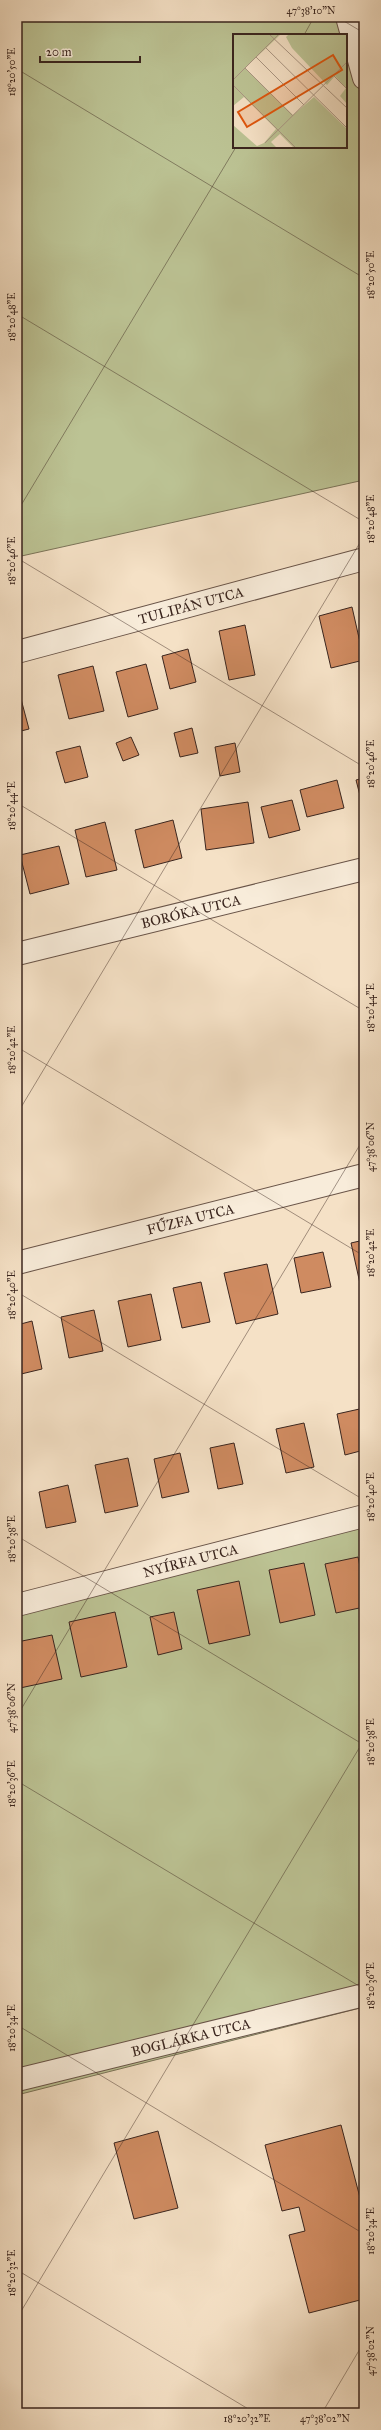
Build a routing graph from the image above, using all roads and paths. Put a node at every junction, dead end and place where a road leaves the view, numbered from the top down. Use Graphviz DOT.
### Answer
graph roads {
  1 [pos="347,17"];
  2 [pos="364,78"];
  3 [pos="364,559"];
  4 [pos="17,652"];
  5 [pos="364,869"];
  6 [pos="17,954"];
  7 [pos="364,1175"];
  8 [pos="17,1263"];
  9 [pos="364,1516"];
  10 [pos="17,1604"];
  11 [pos="364,1995"];
  12 [pos="17,2080"];
  1 -- 2 [label="street"];
  3 -- 4 [label="street, TULIPÁN UTCA"];
  5 -- 6 [label="street, BORÓKA UTCA"];
  7 -- 8 [label="street, FŰZFA UTCA"];
  9 -- 10 [label="street, NYÍRFA UTCA"];
  11 -- 12 [label="street, BOGLÁRKA UTCA"];
}
